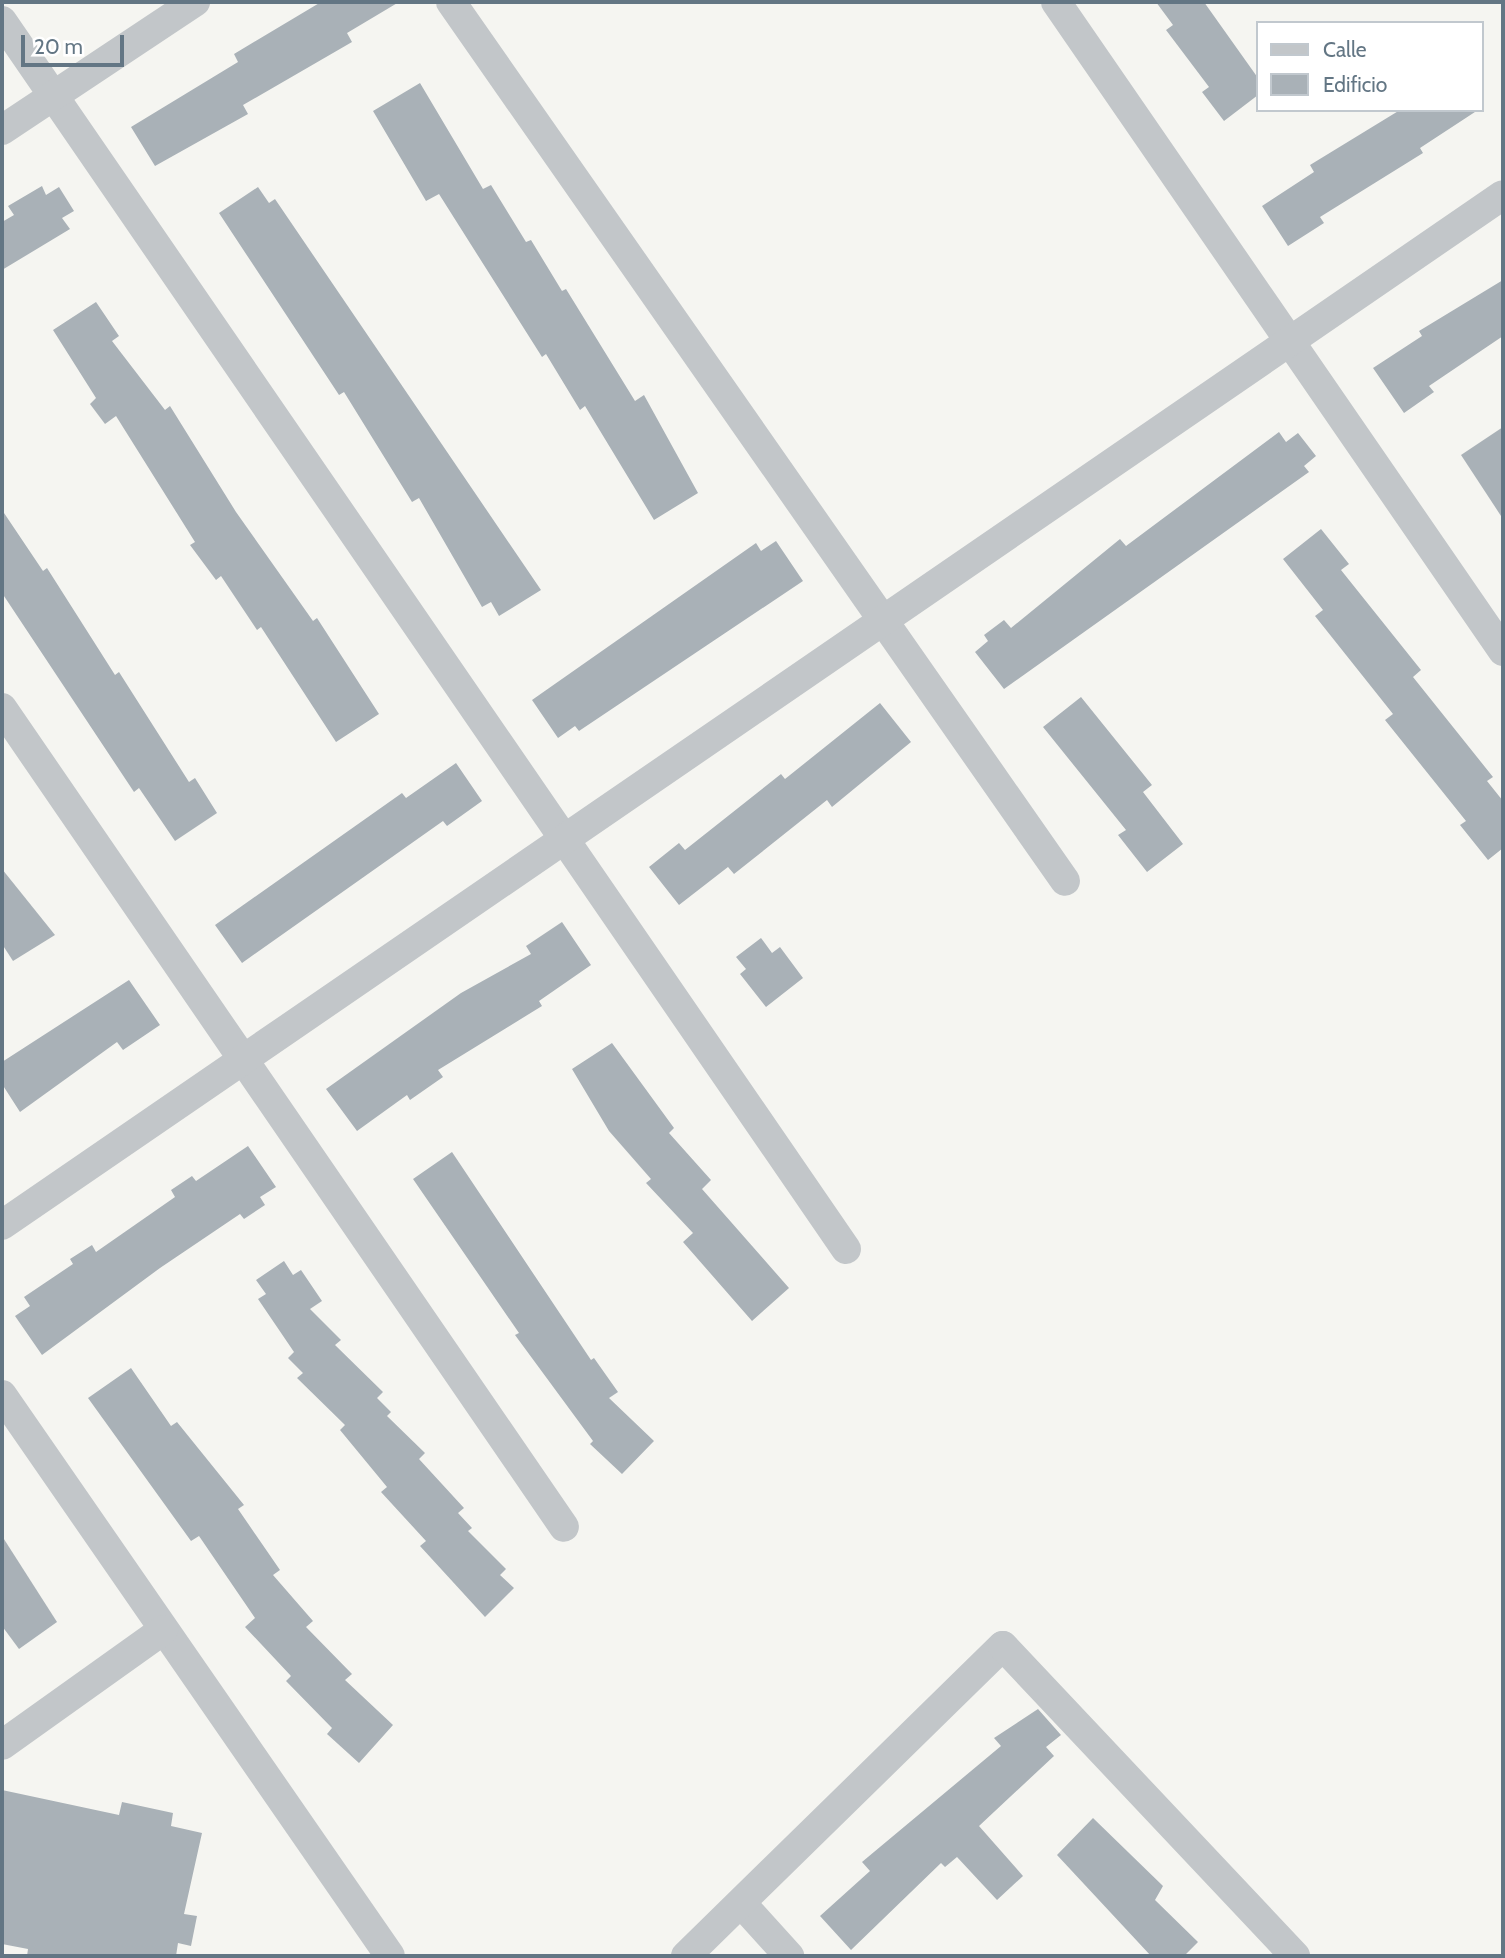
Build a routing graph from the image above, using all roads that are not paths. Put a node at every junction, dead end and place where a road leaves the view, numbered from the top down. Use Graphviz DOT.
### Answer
graph roads {
  1 [pos="195,2"];
  2 [pos="451,2"];
  3 [pos="1056,2"];
  4 [pos="2,20"];
  5 [pos="53,95"];
  6 [pos="2,130"];
  7 [pos="1503,195"];
  8 [pos="1290,340"];
  9 [pos="886,619"];
  10 [pos="1503,651"];
  11 [pos="2,708"];
  12 [pos="564,842"];
  13 [pos="1065,881"];
  14 [pos="244,1060"];
  15 [pos="2,1225"];
  16 [pos="845,1250"];
  17 [pos="2,1395"];
  18 [pos="564,1527"];
  19 [pos="163,1630"];
  20 [pos="2,1745"];
  21 [pos="741,1903"];
  22 [pos="390,1956"];
  23 [pos="686,1956"];
  24 [pos="789,1956"];
  25 [pos="1295,1956"];
  1 -- 5 [label="street"];
  2 -- 9 [label="street"];
  3 -- 8 [label="street"];
  4 -- 5 [label="street"];
  5 -- 6 [label="street"];
  5 -- 12 [label="street"];
  7 -- 8 [label="street"];
  8 -- 9 [label="street"];
  8 -- 10 [label="street"];
  9 -- 12 [label="street"];
  9 -- 13 [label="street"];
  11 -- 14 [label="street"];
  12 -- 14 [label="street"];
  12 -- 16 [label="street"];
  14 -- 15 [label="street"];
  14 -- 18 [label="street"];
  17 -- 19 [label="street"];
  19 -- 20 [label="street"];
  19 -- 22 [label="street"];
  21 -- 23 [label="street"];
  21 -- 24 [label="street"];
  21 -- 25 [label="street"];
}
